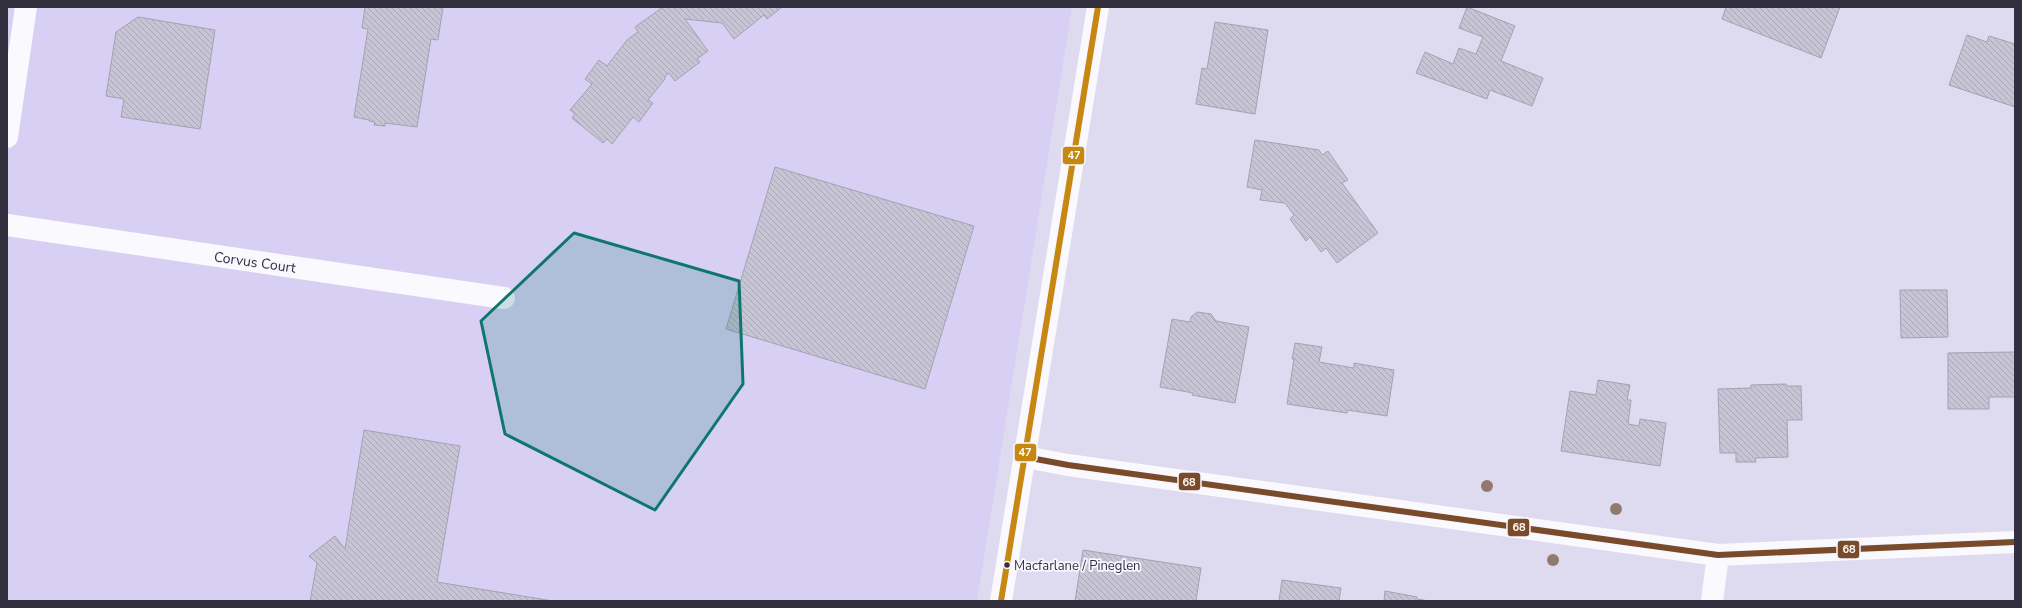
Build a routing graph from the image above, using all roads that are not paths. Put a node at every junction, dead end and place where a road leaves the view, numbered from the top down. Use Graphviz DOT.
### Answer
graph roads {
  1 [pos="26,7"];
  2 [pos="1098,7"];
  3 [pos="7,137"];
  4 [pos="7,225"];
  5 [pos="504,298"];
  6 [pos="1025,457"];
  7 [pos="2015,542"];
  8 [pos="1718,555"];
  9 [pos="1001,601"];
  10 [pos="1712,601"];
  1 -- 3 [label="street"];
  2 -- 6 [label="street"];
  4 -- 5 [label="street, Corvus Court"];
  6 -- 8 [label="street"];
  6 -- 9 [label="street"];
  7 -- 8 [label="street"];
  8 -- 10 [label="street"];
}
